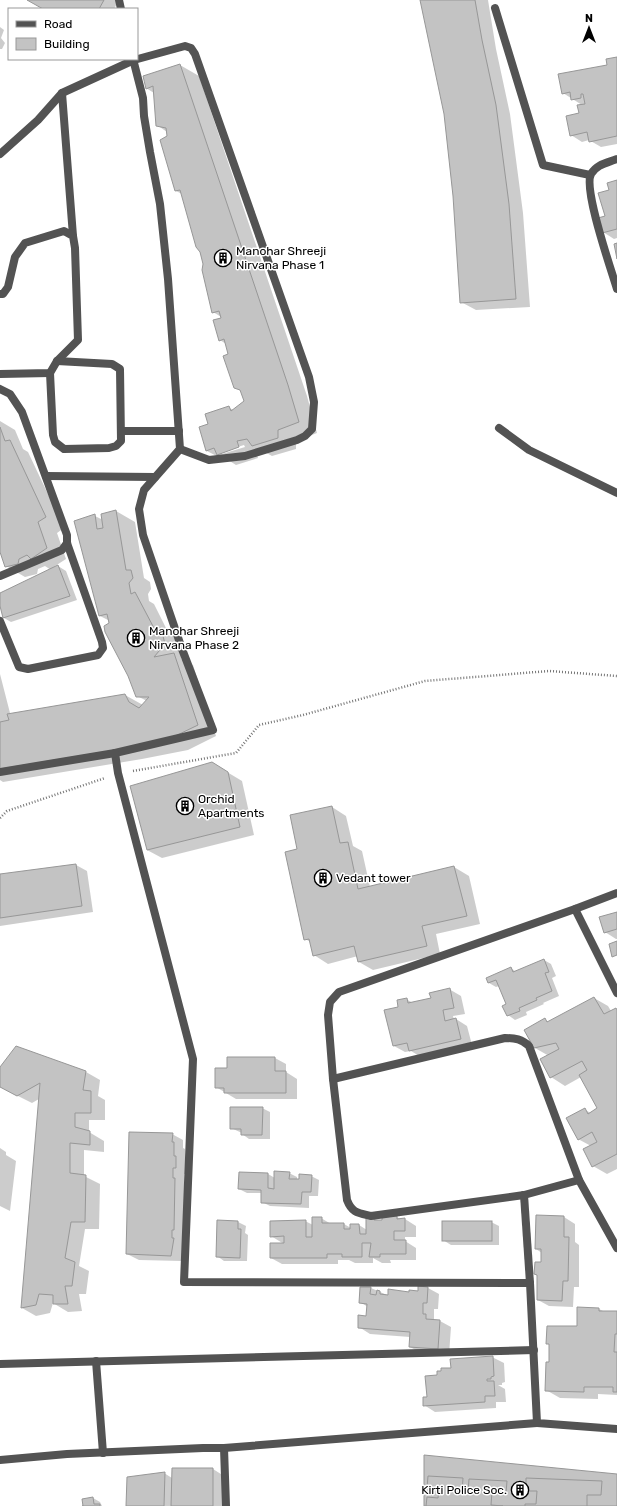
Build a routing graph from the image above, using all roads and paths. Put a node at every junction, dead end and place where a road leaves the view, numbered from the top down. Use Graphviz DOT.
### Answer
graph roads {
  1 [pos="495,8"];
  2 [pos="138,59"];
  3 [pos="134,60"];
  4 [pos="62,93"];
  5 [pos="0,154"];
  6 [pos="617,159"];
  7 [pos="590,176"];
  8 [pos="73,236"];
  9 [pos="617,289"];
  10 [pos="0,294"];
  11 [pos="57,361"];
  12 [pos="50,373"];
  13 [pos="0,374"];
  14 [pos="0,389"];
  15 [pos="499,428"];
  16 [pos="120,431"];
  17 [pos="179,431"];
  18 [pos="180,449"];
  19 [pos="46,476"];
  20 [pos="155,477"];
  21 [pos="617,493"];
  22 [pos="68,543"];
  23 [pos="0,576"];
  24 [pos="0,621"];
  25 [pos="617,676"];
  26 [pos="115,754"];
  27 [pos="0,772"];
  28 [pos="118,773"];
  29 [pos="0,818"];
  30 [pos="617,893"];
  31 [pos="575,909"];
  32 [pos="617,993"];
  33 [pos="333,1079"];
  34 [pos="579,1180"];
  35 [pos="524,1195"];
  36 [pos="617,1248"];
  37 [pos="530,1282"];
  38 [pos="534,1350"];
  39 [pos="96,1361"];
  40 [pos="0,1364"];
  41 [pos="537,1423"];
  42 [pos="617,1429"];
  43 [pos="224,1448"];
  44 [pos="102,1453"];
  45 [pos="0,1460"];
  46 [pos="226,1506"];
  1 -- 7 [label="street"];
  2 -- 18 [label="street"];
  3 -- 4 [label="street"];
  3 -- 17 [label="street"];
  4 -- 5 [label="street"];
  4 -- 8 [label="street"];
  6 -- 7 [label="street"];
  7 -- 9 [label="street"];
  8 -- 10 [label="street"];
  8 -- 11 [label="street"];
  11 -- 12 [label="street"];
  11 -- 16 [label="street"];
  12 -- 13 [label="street"];
  12 -- 16 [label="street"];
  14 -- 19 [label="street"];
  15 -- 21 [label="street"];
  16 -- 17 [label="street"];
  17 -- 18 [label="street"];
  18 -- 20 [label="street"];
  19 -- 20 [label="street"];
  19 -- 22 [label="street"];
  20 -- 26 [label="street"];
  22 -- 23 [label="street"];
  22 -- 24 [label="street"];
  25 -- 28 [label="path"];
  26 -- 27 [label="street"];
  26 -- 28 [label="street"];
  28 -- 29 [label="path"];
  28 -- 37 [label="street"];
  30 -- 31 [label="street"];
  31 -- 32 [label="street"];
  31 -- 33 [label="street"];
  33 -- 34 [label="street"];
  33 -- 35 [label="street"];
  34 -- 35 [label="street"];
  34 -- 36 [label="street"];
  35 -- 37 [label="street"];
  37 -- 38 [label="street"];
  38 -- 39 [label="street"];
  38 -- 41 [label="street"];
  39 -- 40 [label="street"];
  39 -- 44 [label="street"];
  41 -- 42 [label="street"];
  41 -- 43 [label="street"];
  43 -- 44 [label="street"];
  43 -- 46 [label="street"];
  44 -- 45 [label="street"];
}
